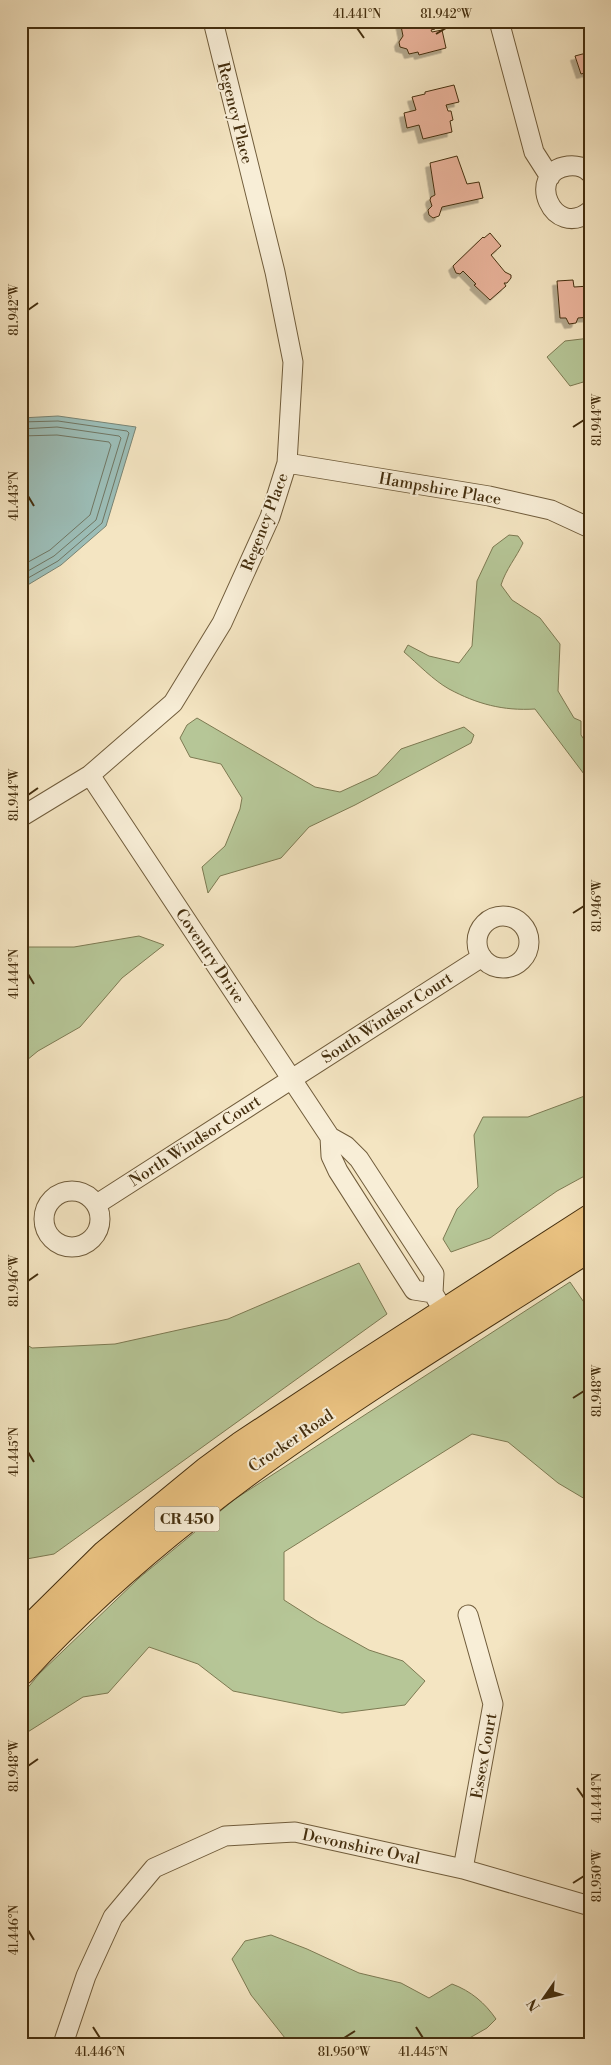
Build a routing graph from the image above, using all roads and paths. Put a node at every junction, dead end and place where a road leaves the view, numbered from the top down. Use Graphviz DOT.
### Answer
graph roads {
  1 [pos="213,21"];
  2 [pos="499,21"];
  3 [pos="590,173"];
  4 [pos="550,177"];
  5 [pos="590,211"];
  6 [pos="287,464"];
  7 [pos="590,528"];
  8 [pos="90,775"];
  9 [pos="21,817"];
  10 [pos="482,957"];
  11 [pos="292,1079"];
  12 [pos="330,1138"];
  13 [pos="97,1204"];
  14 [pos="590,1219"];
  15 [pos="590,1248"];
  16 [pos="445,1313"];
  17 [pos="468,1615"];
  18 [pos="21,1638"];
  19 [pos="21,1671"];
  20 [pos="463,1869"];
  21 [pos="590,1906"];
  22 [pos="63,2044"];
  1 -- 6 [label="street, Regency Place"];
  2 -- 4 [label="street"];
  3 -- 4 [label="street"];
  4 -- 5 [label="street"];
  6 -- 7 [label="street, Hampshire Place"];
  6 -- 8 [label="street, Regency Place"];
  8 -- 9 [label="street, Regency Place"];
  8 -- 11 [label="street, Coventry Drive"];
  10 -- 11 [label="street, South Windsor Court"];
  11 -- 12 [label="street, Coventry Drive"];
  11 -- 13 [label="street, North Windsor Court"];
  12 -- 16 [label="street, Coventry Drive"];
  12 -- 16 [label="street, Coventry Drive"];
  14 -- 16 [label="main road, Crocker Road"];
  15 -- 16 [label="main road, Crocker Road / CR 450"];
  16 -- 18 [label="main road, Crocker Road / CR 450"];
  16 -- 19 [label="main road, Crocker Road / CR 450"];
  17 -- 20 [label="street, Essex Court"];
  20 -- 21 [label="street, Devonshire Oval"];
  20 -- 22 [label="street, Devonshire Oval"];
}
